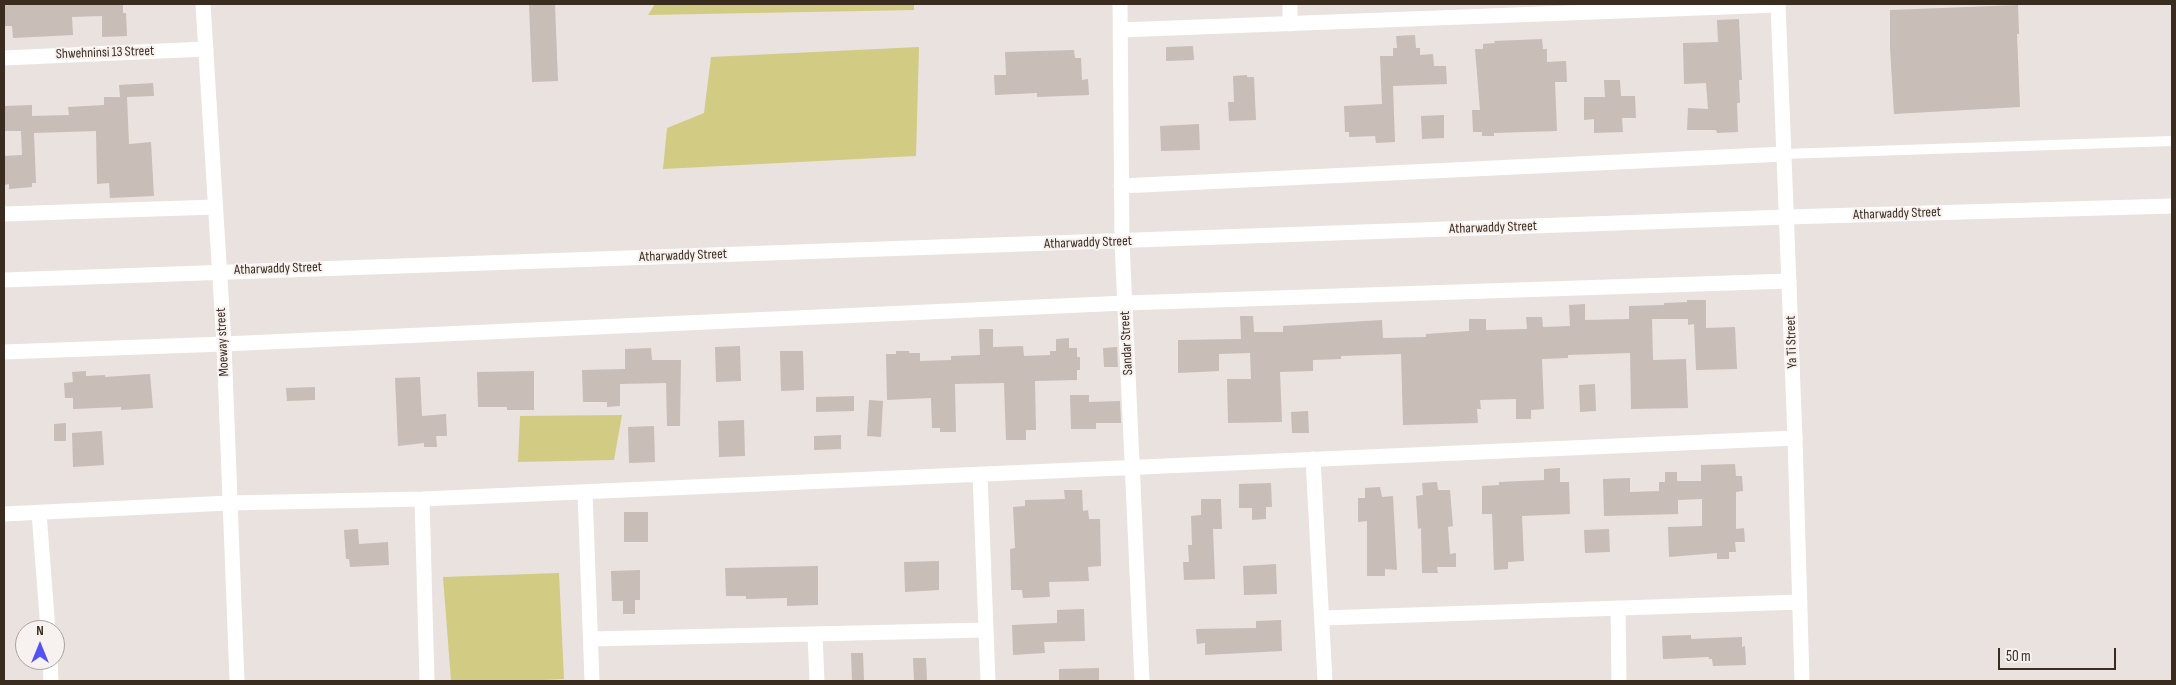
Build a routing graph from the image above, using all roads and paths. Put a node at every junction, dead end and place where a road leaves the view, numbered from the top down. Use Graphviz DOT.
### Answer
graph roads {
  1 [pos="203,4"];
  2 [pos="1120,4"];
  3 [pos="1290,4"];
  4 [pos="1778,4"];
  5 [pos="1603,8"];
  6 [pos="1290,24"];
  7 [pos="1120,30"];
  8 [pos="206,49"];
  9 [pos="4,58"];
  10 [pos="2172,141"];
  11 [pos="1784,154"];
  12 [pos="1121,186"];
  13 [pos="2172,206"];
  14 [pos="215,207"];
  15 [pos="4,214"];
  16 [pos="1787,217"];
  17 [pos="1122,242"];
  18 [pos="219,271"];
  19 [pos="4,280"];
  20 [pos="1789,281"];
  21 [pos="1125,303"];
  22 [pos="224,344"];
  23 [pos="4,352"];
  24 [pos="1796,438"];
  25 [pos="1313,459"];
  26 [pos="1132,467"];
  27 [pos="980,474"];
  28 [pos="585,492"];
  29 [pos="422,499"];
  30 [pos="229,503"];
  31 [pos="40,513"];
  32 [pos="4,514"];
  33 [pos="1800,602"];
  34 [pos="1618,608"];
  35 [pos="1322,618"];
  36 [pos="47,620"];
  37 [pos="986,630"];
  38 [pos="815,634"];
  39 [pos="591,639"];
  40 [pos="237,681"];
  41 [pos="427,681"];
  42 [pos="592,681"];
  43 [pos="817,681"];
  44 [pos="988,681"];
  45 [pos="1142,681"];
  46 [pos="1325,681"];
  47 [pos="1619,681"];
  48 [pos="1802,681"];
  1 -- 8 [label="street, Moeway street"];
  2 -- 7 [label="street, Sandar Street"];
  3 -- 6 [label="street"];
  4 -- 5 [label="street"];
  4 -- 11 [label="street, Ya Ti Street"];
  5 -- 6 [label="street"];
  6 -- 7 [label="street"];
  7 -- 12 [label="street, Sandar Street"];
  8 -- 9 [label="street, Shwehninsi 13 Street"];
  8 -- 14 [label="street, Moeway street"];
  10 -- 11 [label="lane"];
  11 -- 12 [label="street"];
  11 -- 16 [label="street, Ya Ti Street"];
  12 -- 17 [label="street, Sandar Street"];
  13 -- 16 [label="street, Atharwaddy Street"];
  14 -- 15 [label="street"];
  14 -- 18 [label="street, Moeway street"];
  16 -- 17 [label="street, Atharwaddy Street"];
  16 -- 20 [label="street, Ya Ti Street"];
  17 -- 18 [label="street, Atharwaddy Street"];
  17 -- 21 [label="street, Sandar Street"];
  18 -- 19 [label="street, Atharwaddy Street"];
  18 -- 22 [label="street, Moeway street"];
  20 -- 21 [label="street"];
  20 -- 24 [label="street, Ya Ti Street"];
  21 -- 22 [label="street"];
  21 -- 26 [label="street, Sandar Street"];
  22 -- 23 [label="street"];
  22 -- 30 [label="street, Moeway street"];
  24 -- 25 [label="street"];
  24 -- 33 [label="street, Ya Ti Street"];
  25 -- 26 [label="street"];
  25 -- 35 [label="street"];
  26 -- 27 [label="street"];
  26 -- 45 [label="street, Sandar Street"];
  27 -- 28 [label="street"];
  27 -- 37 [label="street"];
  28 -- 29 [label="street"];
  28 -- 39 [label="street"];
  29 -- 30 [label="street"];
  29 -- 41 [label="street"];
  30 -- 31 [label="street"];
  30 -- 40 [label="street, Moeway street"];
  31 -- 32 [label="street"];
  31 -- 36 [label="street"];
  33 -- 34 [label="street"];
  33 -- 48 [label="street, Ya Ti Street"];
  34 -- 35 [label="street"];
  34 -- 47 [label="street"];
  35 -- 46 [label="street"];
  37 -- 38 [label="street"];
  37 -- 44 [label="street"];
  38 -- 39 [label="street"];
  38 -- 43 [label="street"];
  39 -- 42 [label="street"];
}
